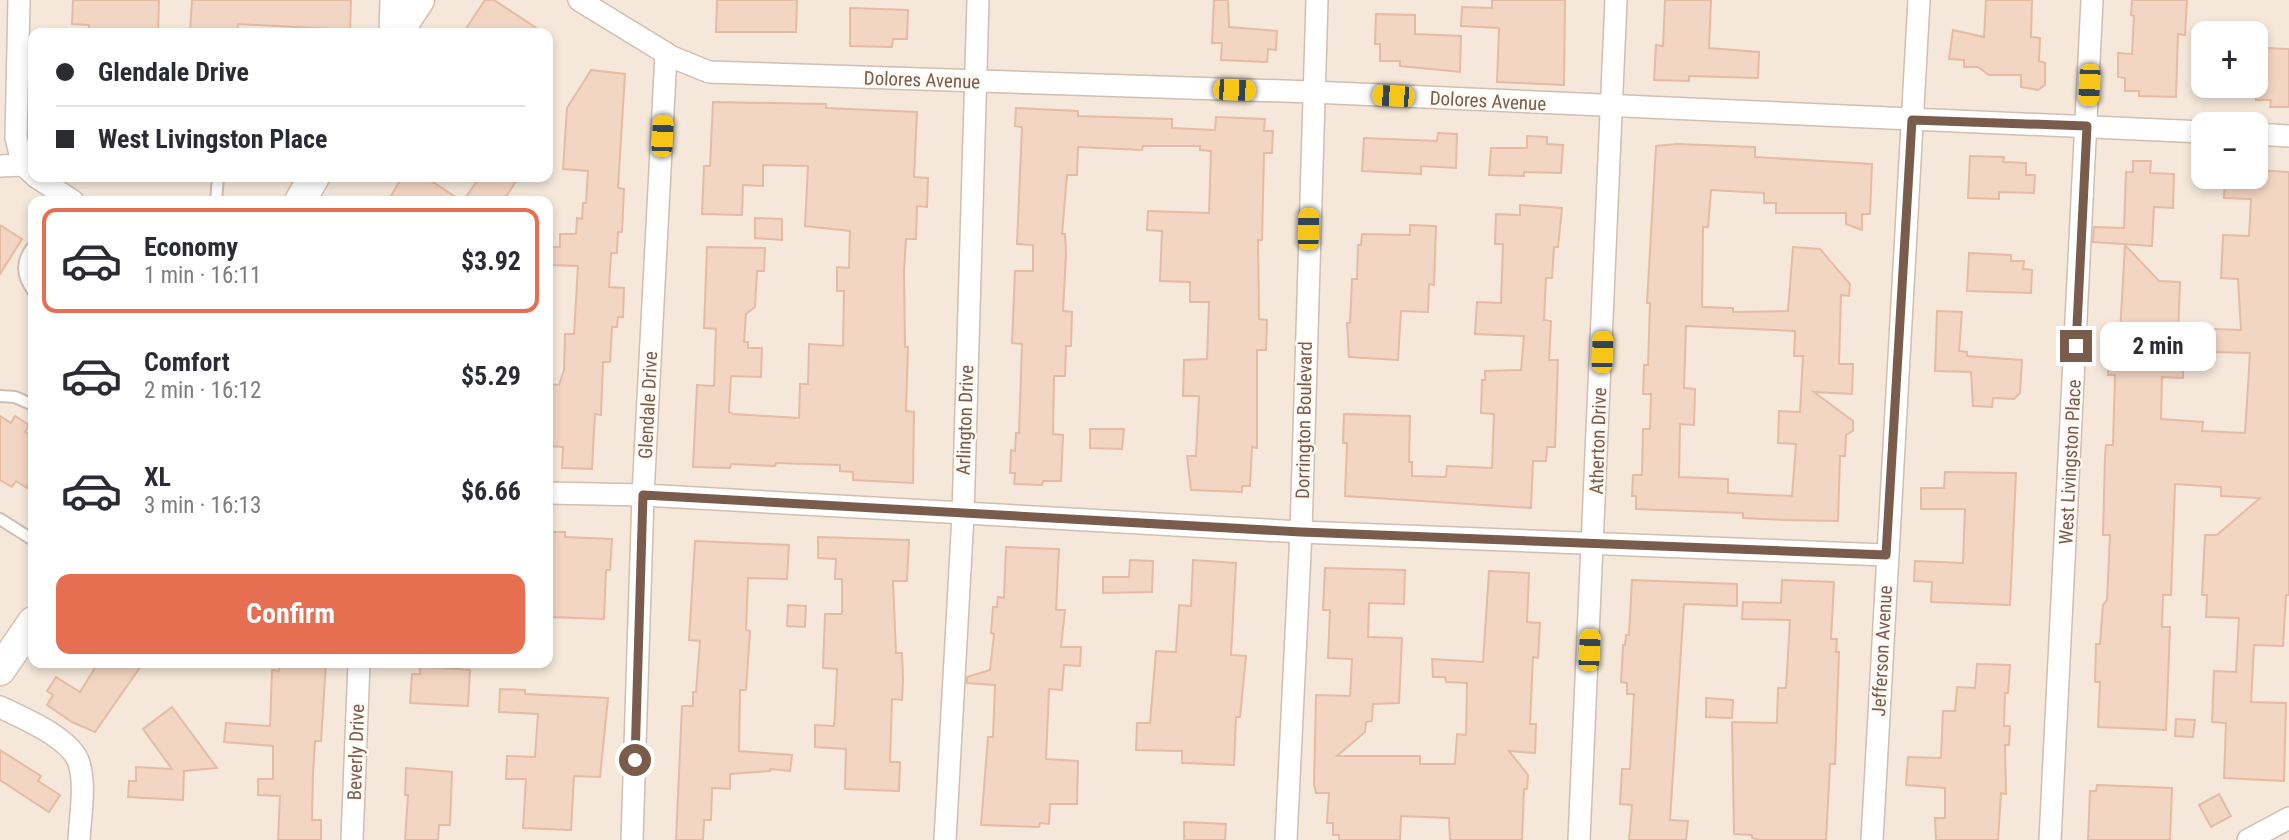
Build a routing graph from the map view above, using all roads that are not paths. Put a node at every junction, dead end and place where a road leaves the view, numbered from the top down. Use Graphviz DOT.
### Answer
graph roads {
  1 [pos="19,0"];
  2 [pos="391,0"];
  3 [pos="419,0"];
  4 [pos="579,0"];
  5 [pos="978,0"];
  6 [pos="1317,0"];
  7 [pos="1616,0"];
  8 [pos="1919,0"];
  9 [pos="2092,0"];
  10 [pos="390,28"];
  11 [pos="400,28"];
  12 [pos="666,54"];
  13 [pos="25,64"];
  14 [pos="974,82"];
  15 [pos="1311,92"];
  16 [pos="1611,107"];
  17 [pos="1912,120"];
  18 [pos="2087,126"];
  19 [pos="2191,131"];
  20 [pos="2268,134"];
  21 [pos="2289,135"];
  22 [pos="28,161"];
  23 [pos="0,166"];
  24 [pos="28,176"];
  25 [pos="42,182"];
  26 [pos="65,196"];
  27 [pos="28,252"];
  28 [pos="28,282"];
  29 [pos="0,396"];
  30 [pos="28,403"];
  31 [pos="553,493"];
  32 [pos="643,495"];
  33 [pos="963,515"];
  34 [pos="0,519"];
  35 [pos="1301,532"];
  36 [pos="28,537"];
  37 [pos="1594,542"];
  38 [pos="1886,555"];
  39 [pos="28,629"];
  40 [pos="359,668"];
  41 [pos="0,670"];
  42 [pos="0,707"];
  43 [pos="2289,818"];
  44 [pos="79,840"];
  45 [pos="352,840"];
  46 [pos="632,840"];
  47 [pos="944,840"];
  48 [pos="1286,840"];
  49 [pos="1579,840"];
  50 [pos="1872,840"];
  51 [pos="2050,840"];
  52 [pos="2248,840"];
  1 -- 13 [label="street"];
  2 -- 10 [label="street"];
  3 -- 11 [label="main road"];
  4 -- 12 [label="street"];
  5 -- 14 [label="street, Arlington Drive"];
  6 -- 15 [label="street, Dorrington Boulevard"];
  7 -- 16 [label="street, Atherton Drive"];
  8 -- 17 [label="street, Jefferson Avenue"];
  9 -- 18 [label="street, West Livingston Place"];
  12 -- 14 [label="street, Dolores Avenue"];
  12 -- 32 [label="street, Glendale Drive"];
  13 -- 22 [label="street"];
  14 -- 15 [label="street, Dolores Avenue"];
  14 -- 33 [label="street, Arlington Drive"];
  15 -- 16 [label="street, Dolores Avenue"];
  15 -- 35 [label="street, Dorrington Boulevard"];
  16 -- 17 [label="street, Dolores Avenue"];
  16 -- 37 [label="street, Atherton Drive"];
  17 -- 18 [label="street, Dolores Avenue"];
  17 -- 38 [label="street, Jefferson Avenue"];
  18 -- 19 [label="street, Dolores Avenue"];
  18 -- 51 [label="street, West Livingston Place"];
  20 -- 21 [label="street"];
  23 -- 24 [label="street"];
  25 -- 26 [label="street"];
  27 -- 28 [label="lane"];
  29 -- 30 [label="lane"];
  31 -- 32 [label="street"];
  32 -- 33 [label="street"];
  32 -- 46 [label="street, Glendale Drive"];
  33 -- 35 [label="street"];
  33 -- 47 [label="street, Arlington Drive"];
  34 -- 36 [label="lane"];
  35 -- 37 [label="street"];
  35 -- 48 [label="street, Dorrington Boulevard"];
  37 -- 38 [label="street"];
  37 -- 49 [label="street, Atherton Drive"];
  38 -- 50 [label="street, Jefferson Avenue"];
  39 -- 41 [label="main road"];
  40 -- 45 [label="street, Beverly Drive"];
  42 -- 44 [label="street"];
  43 -- 52 [label="street"];
}
